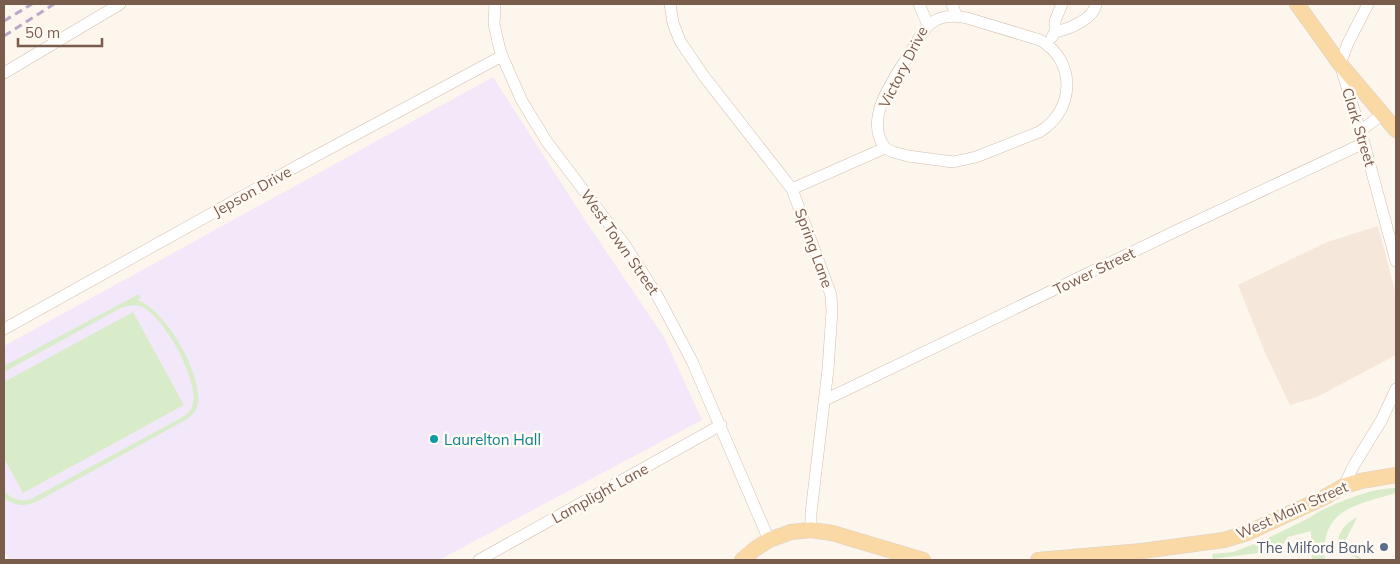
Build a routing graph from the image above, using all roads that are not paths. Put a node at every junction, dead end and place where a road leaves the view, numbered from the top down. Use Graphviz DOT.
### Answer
graph roads {
  1 [pos="120,4"];
  2 [pos="495,4"];
  3 [pos="670,4"];
  4 [pos="919,4"];
  5 [pos="952,4"];
  6 [pos="1062,4"];
  7 [pos="1096,4"];
  8 [pos="1297,4"];
  9 [pos="1368,4"];
  10 [pos="956,16"];
  11 [pos="928,26"];
  12 [pos="1055,32"];
  13 [pos="1048,44"];
  14 [pos="502,56"];
  15 [pos="1340,64"];
  16 [pos="4,73"];
  17 [pos="1384,114"];
  18 [pos="1396,130"];
  19 [pos="1360,131"];
  20 [pos="1364,143"];
  21 [pos="885,148"];
  22 [pos="792,189"];
  23 [pos="1396,261"];
  24 [pos="4,329"];
  25 [pos="1396,389"];
  26 [pos="825,400"];
  27 [pos="721,425"];
  28 [pos="1396,476"];
  29 [pos="1344,486"];
  30 [pos="811,530"];
  31 [pos="769,540"];
  32 [pos="478,560"];
  33 [pos="742,560"];
  34 [pos="923,560"];
  35 [pos="1038,560"];
  1 -- 16 [label="street"];
  2 -- 14 [label="street, West Town Street"];
  3 -- 22 [label="street, Spring Lane"];
  4 -- 11 [label="street, Victory Drive"];
  5 -- 10 [label="street"];
  6 -- 12 [label="street"];
  7 -- 12 [label="street"];
  8 -- 15 [label="main road, Clark Street"];
  9 -- 15 [label="street"];
  10 -- 11 [label="street"];
  10 -- 13 [label="street"];
  11 -- 21 [label="street, Victory Drive"];
  12 -- 13 [label="street"];
  13 -- 21 [label="street"];
  14 -- 24 [label="street, Jepson Drive"];
  14 -- 27 [label="street, West Town Street"];
  15 -- 17 [label="main road"];
  15 -- 19 [label="street, Clark Street"];
  17 -- 18 [label="main road"];
  17 -- 19 [label="street"];
  19 -- 20 [label="street, Clark Street"];
  20 -- 23 [label="street, Clark Street"];
  20 -- 26 [label="street, Tower Street"];
  21 -- 22 [label="street"];
  22 -- 26 [label="street, Spring Lane"];
  25 -- 29 [label="street"];
  26 -- 30 [label="street, Spring Lane"];
  27 -- 31 [label="street, West Town Street"];
  27 -- 32 [label="street, Lamplight Lane"];
  28 -- 29 [label="main road, West Main Street"];
  29 -- 35 [label="main road, West Main Street"];
  30 -- 31 [label="main road"];
  30 -- 34 [label="main road"];
  31 -- 33 [label="main road"];
}
